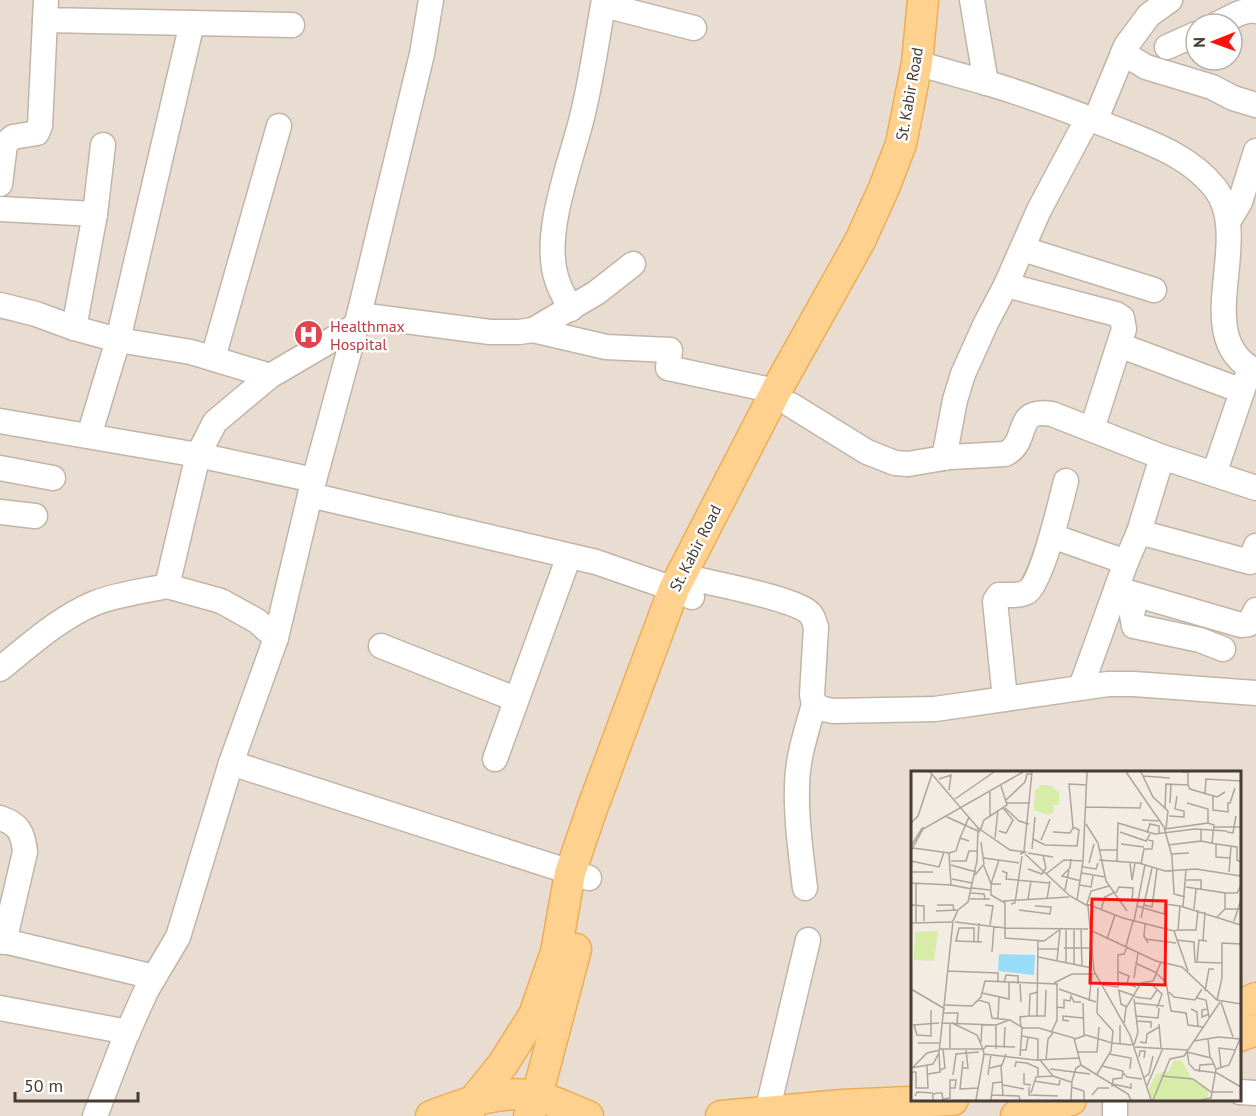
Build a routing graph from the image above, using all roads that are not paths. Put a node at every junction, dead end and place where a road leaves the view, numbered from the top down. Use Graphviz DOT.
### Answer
graph roads {
  1 [pos="431,0"];
  2 [pos="923,0"];
  3 [pos="940,0"];
  4 [pos="972,0"];
  5 [pos="1170,0"];
  6 [pos="604,3"];
  7 [pos="46,10"];
  8 [pos="192,23"];
  9 [pos="292,25"];
  10 [pos="694,28"];
  11 [pos="1184,39"];
  12 [pos="1167,47"];
  13 [pos="1123,53"];
  14 [pos="927,66"];
  15 [pos="986,83"];
  16 [pos="1256,105"];
  17 [pos="1091,120"];
  18 [pos="279,126"];
  19 [pos="103,145"];
  20 [pos="1256,151"];
  21 [pos="0,184"];
  22 [pos="0,208"];
  23 [pos="95,214"];
  24 [pos="1229,220"];
  25 [pos="1023,249"];
  26 [pos="633,264"];
  27 [pos="1006,285"];
  28 [pos="1154,290"];
  29 [pos="0,305"];
  30 [pos="570,309"];
  31 [pos="358,320"];
  32 [pos="74,328"];
  33 [pos="533,330"];
  34 [pos="118,340"];
  35 [pos="1119,345"];
  36 [pos="213,357"];
  37 [pos="270,376"];
  38 [pos="1249,377"];
  39 [pos="783,398"];
  40 [pos="0,421"];
  41 [pos="1092,429"];
  42 [pos="89,436"];
  43 [pos="198,455"];
  44 [pos="1162,457"];
  45 [pos="944,458"];
  46 [pos="0,468"];
  47 [pos="1214,474"];
  48 [pos="52,478"];
  49 [pos="1066,481"];
  50 [pos="312,487"];
  51 [pos="1256,488"];
  52 [pos="0,512"];
  53 [pos="34,516"];
  54 [pos="1139,532"];
  55 [pos="1052,536"];
  56 [pos="568,556"];
  57 [pos="1254,557"];
  58 [pos="1126,562"];
  59 [pos="167,586"];
  60 [pos="688,589"];
  61 [pos="1126,592"];
  62 [pos="1256,610"];
  63 [pos="276,638"];
  64 [pos="381,646"];
  65 [pos="1223,649"];
  66 [pos="0,669"];
  67 [pos="1081,687"];
  68 [pos="1256,693"];
  69 [pos="516,699"];
  70 [pos="1005,699"];
  71 [pos="814,704"];
  72 [pos="495,759"];
  73 [pos="231,763"];
  74 [pos="0,818"];
  75 [pos="580,875"];
  76 [pos="805,888"];
  77 [pos="807,940"];
  78 [pos="2,941"];
  79 [pos="154,977"];
  80 [pos="1256,998"];
  81 [pos="1241,1004"];
  82 [pos="0,1008"];
  83 [pos="1256,1030"];
  84 [pos="128,1032"];
  85 [pos="1241,1035"];
  86 [pos="1241,1092"];
  87 [pos="1256,1093"];
  88 [pos="931,1101"];
  89 [pos="1020,1101"];
  90 [pos="1068,1101"];
  91 [pos="1114,1101"];
  92 [pos="533,1106"];
  93 [pos="471,1108"];
  94 [pos="767,1112"];
  95 [pos="95,1116"];
  96 [pos="431,1116"];
  97 [pos="588,1116"];
  98 [pos="722,1116"];
  99 [pos="1018,1116"];
  100 [pos="1115,1116"];
  1 -- 31 [label="street"];
  2 -- 14 [label="main road, St. Kabir Road"];
  3 -- 14 [label="main road, St. Kabir Road"];
  4 -- 15 [label="street"];
  5 -- 13 [label="street"];
  6 -- 10 [label="street"];
  6 -- 30 [label="street"];
  7 -- 8 [label="street"];
  7 -- 21 [label="street"];
  8 -- 9 [label="street"];
  8 -- 34 [label="street"];
  11 -- 12 [label="street"];
  13 -- 16 [label="street"];
  13 -- 17 [label="street"];
  14 -- 15 [label="street"];
  14 -- 39 [label="main road, St. Kabir Road"];
  15 -- 17 [label="street"];
  17 -- 24 [label="street"];
  17 -- 25 [label="street"];
  18 -- 36 [label="street"];
  19 -- 23 [label="street"];
  20 -- 24 [label="street"];
  22 -- 23 [label="street"];
  23 -- 32 [label="street"];
  24 -- 38 [label="street"];
  25 -- 27 [label="street"];
  25 -- 28 [label="street"];
  26 -- 30 [label="street"];
  27 -- 35 [label="street"];
  27 -- 45 [label="street"];
  29 -- 32 [label="street"];
  30 -- 33 [label="street"];
  31 -- 33 [label="street"];
  31 -- 37 [label="street"];
  31 -- 50 [label="street"];
  32 -- 34 [label="street"];
  33 -- 39 [label="street"];
  34 -- 36 [label="street"];
  34 -- 42 [label="street"];
  35 -- 38 [label="street"];
  35 -- 41 [label="street"];
  36 -- 37 [label="street"];
  37 -- 43 [label="street"];
  38 -- 47 [label="street"];
  39 -- 45 [label="street"];
  39 -- 60 [label="main road, St. Kabir Road"];
  40 -- 42 [label="street"];
  41 -- 44 [label="street"];
  41 -- 45 [label="street"];
  42 -- 43 [label="street"];
  43 -- 50 [label="street"];
  43 -- 59 [label="street"];
  44 -- 47 [label="street"];
  44 -- 54 [label="street"];
  46 -- 48 [label="street"];
  47 -- 51 [label="street"];
  49 -- 55 [label="street"];
  50 -- 56 [label="street"];
  50 -- 63 [label="street"];
  52 -- 53 [label="street"];
  54 -- 57 [label="street"];
  54 -- 58 [label="street"];
  55 -- 58 [label="street"];
  55 -- 70 [label="street"];
  56 -- 60 [label="street"];
  56 -- 69 [label="street"];
  58 -- 61 [label="street"];
  59 -- 63 [label="street"];
  59 -- 66 [label="street"];
  60 -- 71 [label="street"];
  60 -- 75 [label="main road, St. Kabir Road"];
  61 -- 62 [label="street"];
  61 -- 65 [label="street"];
  61 -- 67 [label="street"];
  63 -- 73 [label="street"];
  64 -- 69 [label="street"];
  67 -- 68 [label="street"];
  67 -- 70 [label="street"];
  69 -- 72 [label="street"];
  70 -- 71 [label="street"];
  71 -- 76 [label="street"];
  73 -- 75 [label="street"];
  73 -- 79 [label="street"];
  74 -- 78 [label="street"];
  75 -- 92 [label="main road, St. Kabir Road"];
  75 -- 93 [label="main road, St. Kabir Road"];
  77 -- 94 [label="street"];
  78 -- 79 [label="street"];
  79 -- 84 [label="street"];
  80 -- 81 [label="main road"];
  82 -- 84 [label="street"];
  83 -- 85 [label="main road"];
  84 -- 95 [label="street"];
  86 -- 87 [label="street"];
  88 -- 94 [label="main road"];
  89 -- 99 [label="street"];
  90 -- 99 [label="main road"];
  91 -- 100 [label="street"];
  92 -- 93 [label="main road"];
  92 -- 97 [label="main road"];
  93 -- 96 [label="main road"];
  94 -- 98 [label="main road"];
}
